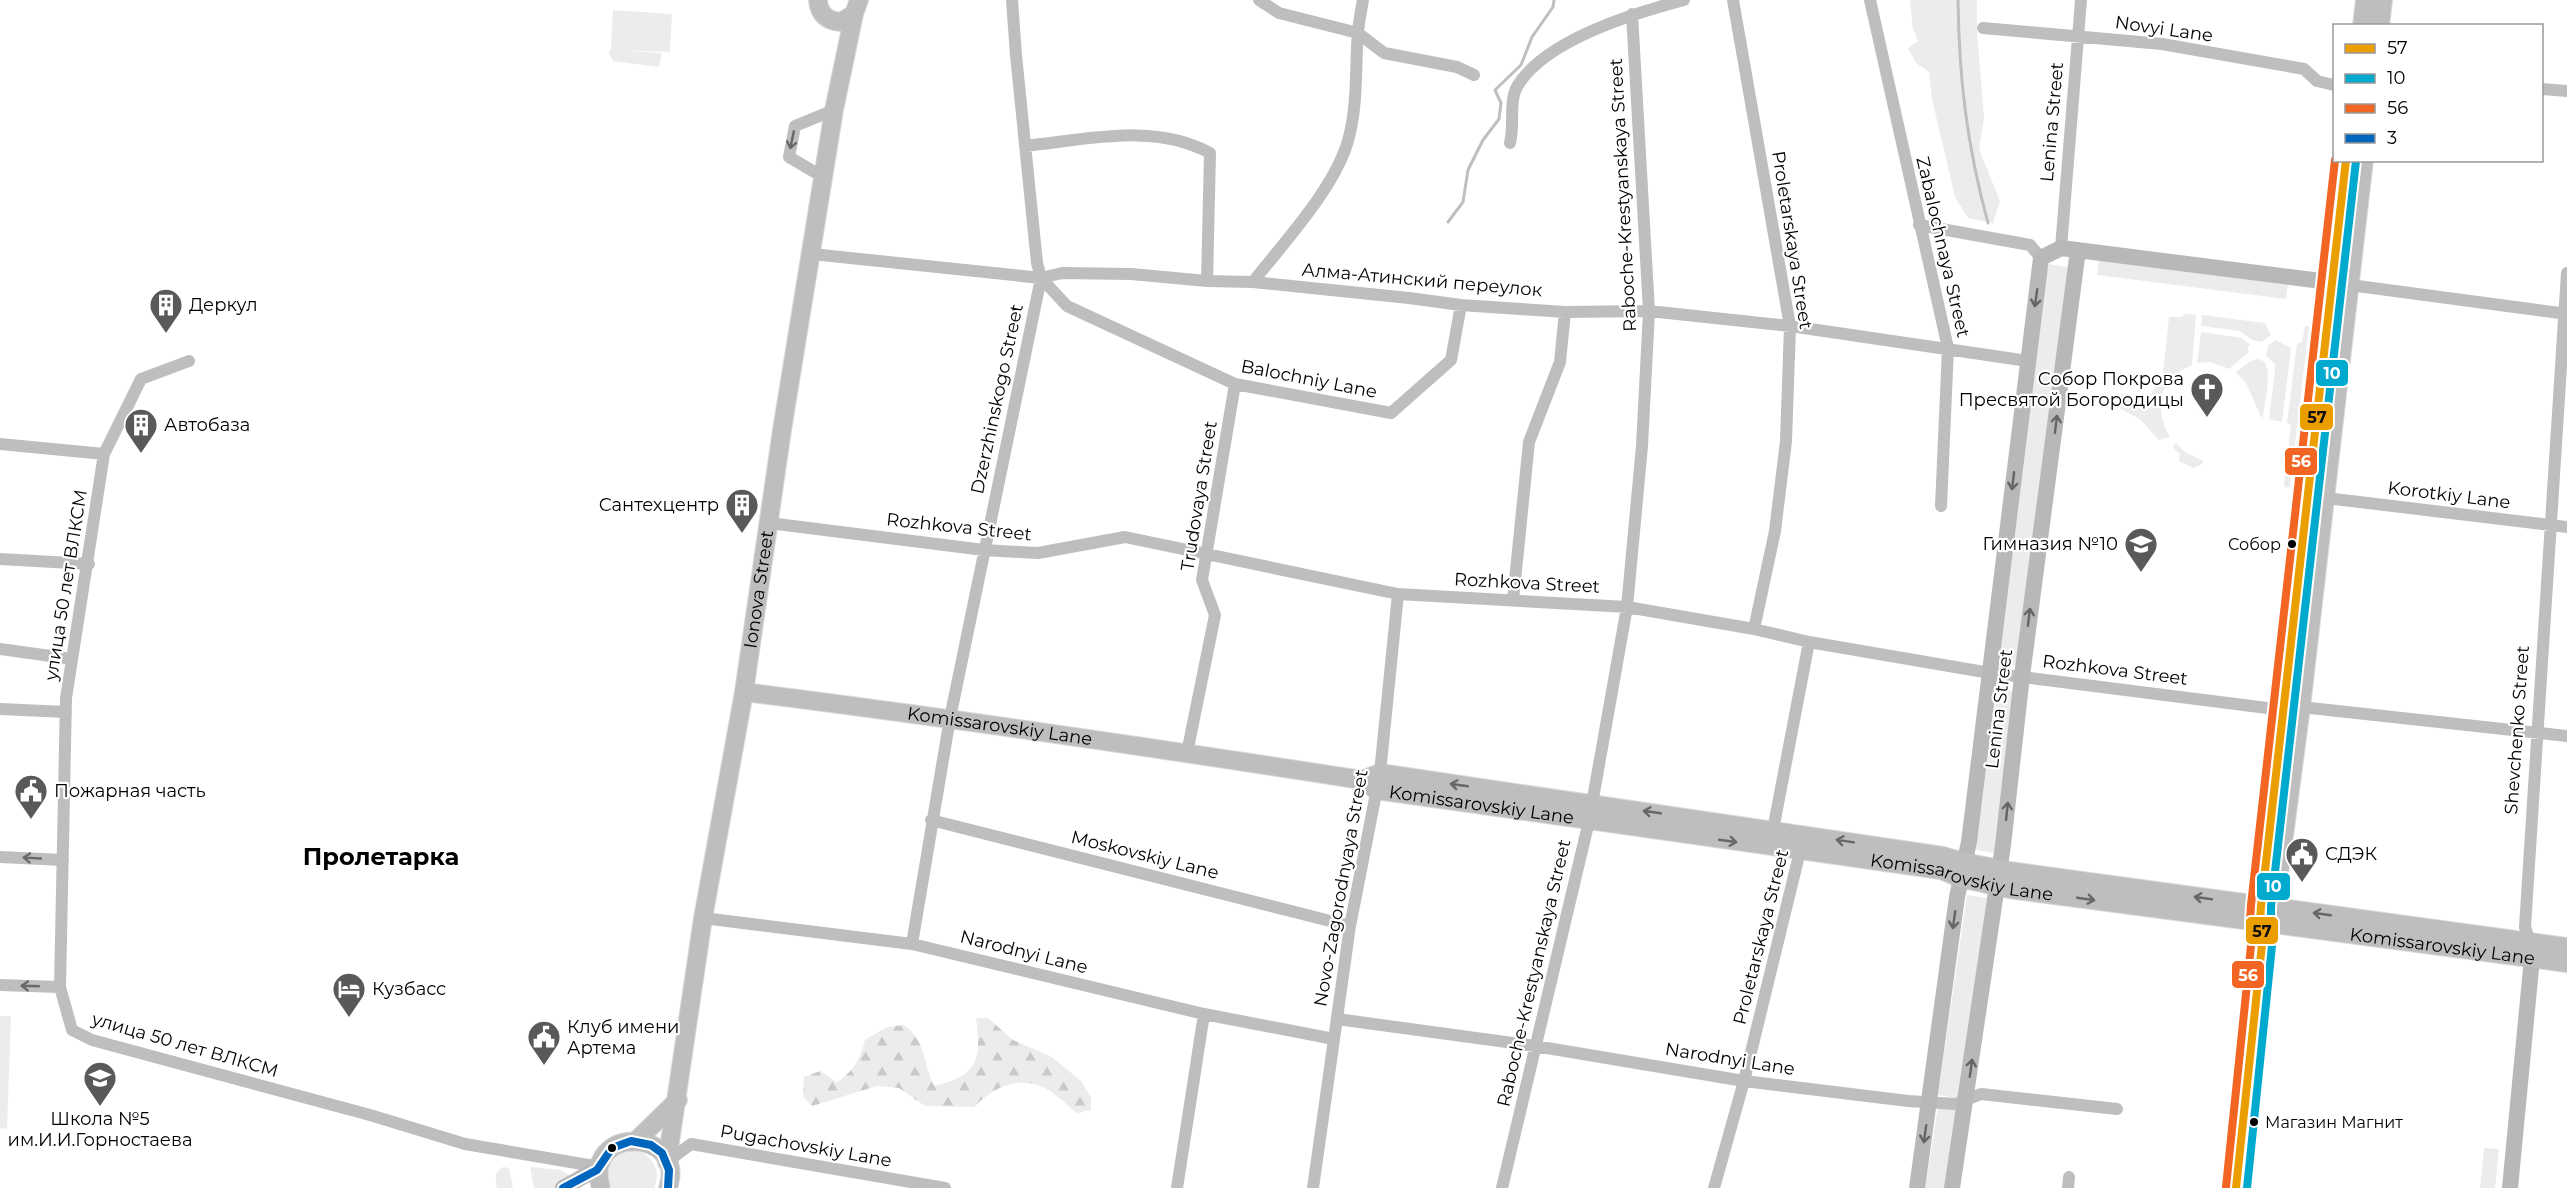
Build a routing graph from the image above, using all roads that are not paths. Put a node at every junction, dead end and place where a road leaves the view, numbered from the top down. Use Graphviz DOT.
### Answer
graph roads {
  1 [pos="1012,0"];
  2 [pos="1259,0"];
  3 [pos="1363,0"];
  4 [pos="1684,0"];
  5 [pos="1732,0"];
  6 [pos="1870,0"];
  7 [pos="2081,0"];
  8 [pos="2365,0"];
  9 [pos="2383,0"];
  10 [pos="819,7"];
  11 [pos="857,7"];
  12 [pos="1632,14"];
  13 [pos="2362,24"];
  14 [pos="2380,24"];
  15 [pos="1983,28"];
  16 [pos="1358,33"];
  17 [pos="2079,37"];
  18 [pos="1474,75"];
  19 [pos="840,79"];
  20 [pos="2333,85"];
  21 [pos="2543,89"];
  22 [pos="2567,91"];
  23 [pos="834,110"];
  24 [pos="1510,143"];
  25 [pos="1025,146"];
  26 [pos="2346,162"];
  27 [pos="2364,162"];
  28 [pos="823,177"];
  29 [pos="1919,225"];
  30 [pos="2069,249"];
  31 [pos="812,254"];
  32 [pos="2042,258"];
  33 [pos="2567,273"];
  34 [pos="1041,278"];
  35 [pos="1207,281"];
  36 [pos="2331,281"];
  37 [pos="1253,282"];
  38 [pos="2350,285"];
  39 [pos="1461,305"];
  40 [pos="1648,310"];
  41 [pos="1565,312"];
  42 [pos="2566,313"];
  43 [pos="1790,326"];
  44 [pos="1948,348"];
  45 [pos="189,361"];
  46 [pos="2028,361"];
  47 [pos="1235,384"];
  48 [pos="0,444"];
  49 [pos="104,454"];
  50 [pos="2326,498"];
  51 [pos="1941,506"];
  52 [pos="769,523"];
  53 [pos="2551,526"];
  54 [pos="2567,527"];
  55 [pos="984,550"];
  56 [pos="1207,554"];
  57 [pos="0,559"];
  58 [pos="89,564"];
  59 [pos="1398,594"];
  60 [pos="1513,600"];
  61 [pos="1627,607"];
  62 [pos="1754,629"];
  63 [pos="1809,642"];
  64 [pos="0,649"];
  65 [pos="72,659"];
  66 [pos="1990,673"];
  67 [pos="2022,676"];
  68 [pos="744,692"];
  69 [pos="2301,707"];
  70 [pos="0,709"];
  71 [pos="2283,710"];
  72 [pos="66,712"];
  73 [pos="950,718"];
  74 [pos="2535,731"];
  75 [pos="2567,736"];
  76 [pos="1187,753"];
  77 [pos="1372,781"];
  78 [pos="1590,812"];
  79 [pos="931,820"];
  80 [pos="1773,830"];
  81 [pos="1802,843"];
  82 [pos="0,857"];
  83 [pos="63,860"];
  84 [pos="1962,870"];
  85 [pos="1998,878"];
  86 [pos="702,918"];
  87 [pos="2266,919"];
  88 [pos="1350,926"];
  89 [pos="912,944"];
  90 [pos="2567,947"];
  91 [pos="2531,950"];
  92 [pos="2567,963"];
  93 [pos="0,985"];
  94 [pos="60,987"];
  95 [pos="1204,1014"];
  96 [pos="1337,1019"];
  97 [pos="1334,1039"];
  98 [pos="1535,1046"];
  99 [pos="1744,1081"];
  100 [pos="678,1100"];
  101 [pos="1929,1101"];
  102 [pos="1966,1101"];
  103 [pos="2117,1109"];
  104 [pos="637,1140"];
  105 [pos="667,1162"];
  106 [pos="600,1167"];
  107 [pos="563,1188"];
  108 [pos="601,1188"];
  109 [pos="668,1188"];
  110 [pos="945,1188"];
  111 [pos="1178,1188"];
  112 [pos="1313,1188"];
  113 [pos="1502,1188"];
  114 [pos="1714,1188"];
  115 [pos="1917,1188"];
  116 [pos="1952,1188"];
  117 [pos="2236,1188"];
  118 [pos="2510,1188"];
  1 -- 25 [label="street, Dzerzhinskogo Street"];
  2 -- 16 [label="street"];
  3 -- 16 [label="street"];
  4 -- 12 [label="street"];
  5 -- 43 [label="street, Proletarskaya Street"];
  6 -- 29 [label="street, Zabalochnaya Street"];
  7 -- 17 [label="street, Lenina Street"];
  8 -- 13 [label="main road"];
  9 -- 14 [label="main road"];
  10 -- 11 [label="main road"];
  10 -- 19 [label="main road"];
  11 -- 19 [label="main road"];
  12 -- 24 [label="street"];
  12 -- 40 [label="street, Raboche-Krestyanskaya Street"];
  15 -- 17 [label="street, Novyi Lane"];
  16 -- 18 [label="street"];
  16 -- 37 [label="street"];
  17 -- 20 [label="street, Novyi Lane"];
  17 -- 30 [label="street, Lenina Street"];
  19 -- 23 [label="main road, Ionova Street"];
  21 -- 22 [label="street"];
  23 -- 28 [label="main road, Ionova Street"];
  23 -- 28 [label="street, one-way"];
  25 -- 34 [label="street, Dzerzhinskogo Street"];
  25 -- 35 [label="street"];
  26 -- 36 [label="main road"];
  27 -- 38 [label="main road"];
  28 -- 31 [label="main road, Ionova Street"];
  29 -- 32 [label="street"];
  29 -- 44 [label="street, Zabalochnaya Street"];
  30 -- 32 [label="main road"];
  30 -- 36 [label="main road"];
  67 -- 30 [label="main road, Lenina Street, one-way"];
  31 -- 34 [label="street, Алма-Атинский переулок"];
  31 -- 52 [label="main road, Ionova Street"];
  32 -- 46 [label="main road, Lenina Street, one-way"];
  33 -- 42 [label="street, Shevchenko Street"];
  34 -- 35 [label="street, Алма-Атинский переулок"];
  34 -- 47 [label="street, Balochniy Lane"];
  34 -- 55 [label="street, Dzerzhinskogo Street"];
  35 -- 37 [label="street, Алма-Атинский переулок"];
  36 -- 38 [label="main road"];
  36 -- 71 [label="main road"];
  37 -- 39 [label="street, Алма-Атинский переулок"];
  38 -- 42 [label="street"];
  38 -- 50 [label="main road"];
  39 -- 41 [label="street, Алма-Атинский переулок"];
  39 -- 47 [label="street, Balochniy Lane"];
  40 -- 41 [label="street, Алма-Атинский переулок"];
  40 -- 43 [label="street, Алма-Атинский переулок"];
  40 -- 61 [label="street, Raboche-Krestyanskaya Street"];
  41 -- 60 [label="street"];
  42 -- 53 [label="street, Shevchenko Street"];
  43 -- 44 [label="street, Алма-Атинский переулок"];
  43 -- 62 [label="street, Proletarskaya Street"];
  44 -- 46 [label="street, Алма-Атинский переулок"];
  44 -- 51 [label="street, Zabalochnaya Street"];
  45 -- 49 [label="street, улица 50 лет ВЛКСМ"];
  46 -- 66 [label="main road, Lenina Street, one-way"];
  47 -- 56 [label="street, Trudovaya Street"];
  48 -- 49 [label="street"];
  49 -- 58 [label="street, улица 50 лет ВЛКСМ"];
  50 -- 53 [label="street, Korotkiy Lane"];
  50 -- 69 [label="main road"];
  52 -- 55 [label="street, Rozhkova Street"];
  52 -- 68 [label="main road, Ionova Street"];
  53 -- 54 [label="street, Korotkiy Lane"];
  53 -- 74 [label="street, Shevchenko Street"];
  55 -- 56 [label="street, Rozhkova Street"];
  55 -- 73 [label="street, Dzerzhinskogo Street"];
  56 -- 59 [label="street, Rozhkova Street"];
  56 -- 76 [label="street, Trudovaya Street"];
  57 -- 58 [label="street"];
  58 -- 65 [label="street, улица 50 лет ВЛКСМ"];
  59 -- 60 [label="street, Rozhkova Street"];
  59 -- 77 [label="street, Novo-Zagorodnyaya Street"];
  60 -- 61 [label="street, Rozhkova Street"];
  61 -- 62 [label="street, Rozhkova Street"];
  61 -- 78 [label="street, Raboche-Krestyanskaya Street"];
  62 -- 63 [label="street, Rozhkova Street"];
  63 -- 66 [label="street, Rozhkova Street"];
  63 -- 80 [label="street, Proletarskaya Street"];
  64 -- 65 [label="street"];
  65 -- 72 [label="street, улица 50 лет ВЛКСМ"];
  66 -- 67 [label="street, Rozhkova Street"];
  66 -- 84 [label="main road, Lenina Street"];
  67 -- 71 [label="street, Rozhkova Street"];
  85 -- 67 [label="main road, Lenina Street, one-way"];
  68 -- 73 [label="main road, Komissarovskiy Lane"];
  68 -- 86 [label="main road, Ionova Street"];
  69 -- 74 [label="street"];
  69 -- 87 [label="main road"];
  70 -- 72 [label="street"];
  71 -- 87 [label="main road"];
  72 -- 83 [label="street, улица 50 лет ВЛКСМ"];
  73 -- 76 [label="main road, Komissarovskiy Lane"];
  73 -- 79 [label="street, Dzerzhinskogo Street"];
  74 -- 75 [label="street"];
  74 -- 91 [label="street, Shevchenko Street"];
  76 -- 77 [label="main road, Komissarovskiy Lane"];
  77 -- 78 [label="main road, Komissarovskiy Lane"];
  77 -- 88 [label="street, Novo-Zagorodnyaya Street"];
  80 -- 78 [label="main road, Komissarovskiy Lane, one-way"];
  78 -- 81 [label="main road, Komissarovskiy Lane, one-way"];
  78 -- 98 [label="street, Raboche-Krestyanskaya Street"];
  79 -- 88 [label="street, Moskovskiy Lane"];
  79 -- 89 [label="street, Dzerzhinskogo Street"];
  80 -- 81 [label="main road, Komissarovskiy Lane"];
  81 -- 84 [label="main road, Komissarovskiy Lane"];
  81 -- 99 [label="street, Proletarskaya Street"];
  83 -- 82 [label="street, one-way"];
  83 -- 94 [label="street, улица 50 лет ВЛКСМ"];
  84 -- 85 [label="main road, Komissarovskiy Lane"];
  84 -- 101 [label="main road, Lenina Street, one-way"];
  85 -- 87 [label="main road, Komissarovskiy Lane"];
  102 -- 85 [label="main road, Lenina Street, one-way"];
  86 -- 89 [label="street, Narodnyi Lane"];
  86 -- 100 [label="main road, Ionova Street"];
  87 -- 91 [label="main road, Komissarovskiy Lane"];
  87 -- 117 [label="main road"];
  88 -- 96 [label="street, Novo-Zagorodnyaya Street"];
  89 -- 95 [label="street, Narodnyi Lane"];
  90 -- 91 [label="main road, Komissarovskiy Lane"];
  91 -- 92 [label="main road, Komissarovskiy Lane"];
  91 -- 118 [label="main road, Shevchenko Street"];
  94 -- 93 [label="street, one-way"];
  94 -- 106 [label="street, улица 50 лет ВЛКСМ"];
  95 -- 97 [label="street, Narodnyi Lane"];
  95 -- 111 [label="street"];
  96 -- 97 [label="street, Novo-Zagorodnyaya Street"];
  96 -- 98 [label="street, Narodnyi Lane"];
  97 -- 112 [label="street, Novo-Zagorodnyaya Street"];
  98 -- 99 [label="street, Narodnyi Lane"];
  98 -- 113 [label="street, Raboche-Krestyanskaya Street"];
  99 -- 101 [label="street, Narodnyi Lane"];
  99 -- 114 [label="street, Proletarskaya Street"];
  100 -- 104 [label="main road"];
  100 -- 105 [label="main road, Ionova Street"];
  101 -- 102 [label="street, Narodnyi Lane"];
  101 -- 115 [label="main road, Lenina Street, one-way"];
  102 -- 103 [label="street, Narodnyi Lane"];
  102 -- 116 [label="main road, Lenina Street"];
  104 -- 105 [label="main road"];
  104 -- 106 [label="main road"];
  105 -- 109 [label="main road, Ionova Street"];
  105 -- 110 [label="street, Pugachovskiy Lane"];
  106 -- 107 [label="main road"];
  106 -- 108 [label="main road"];
}
